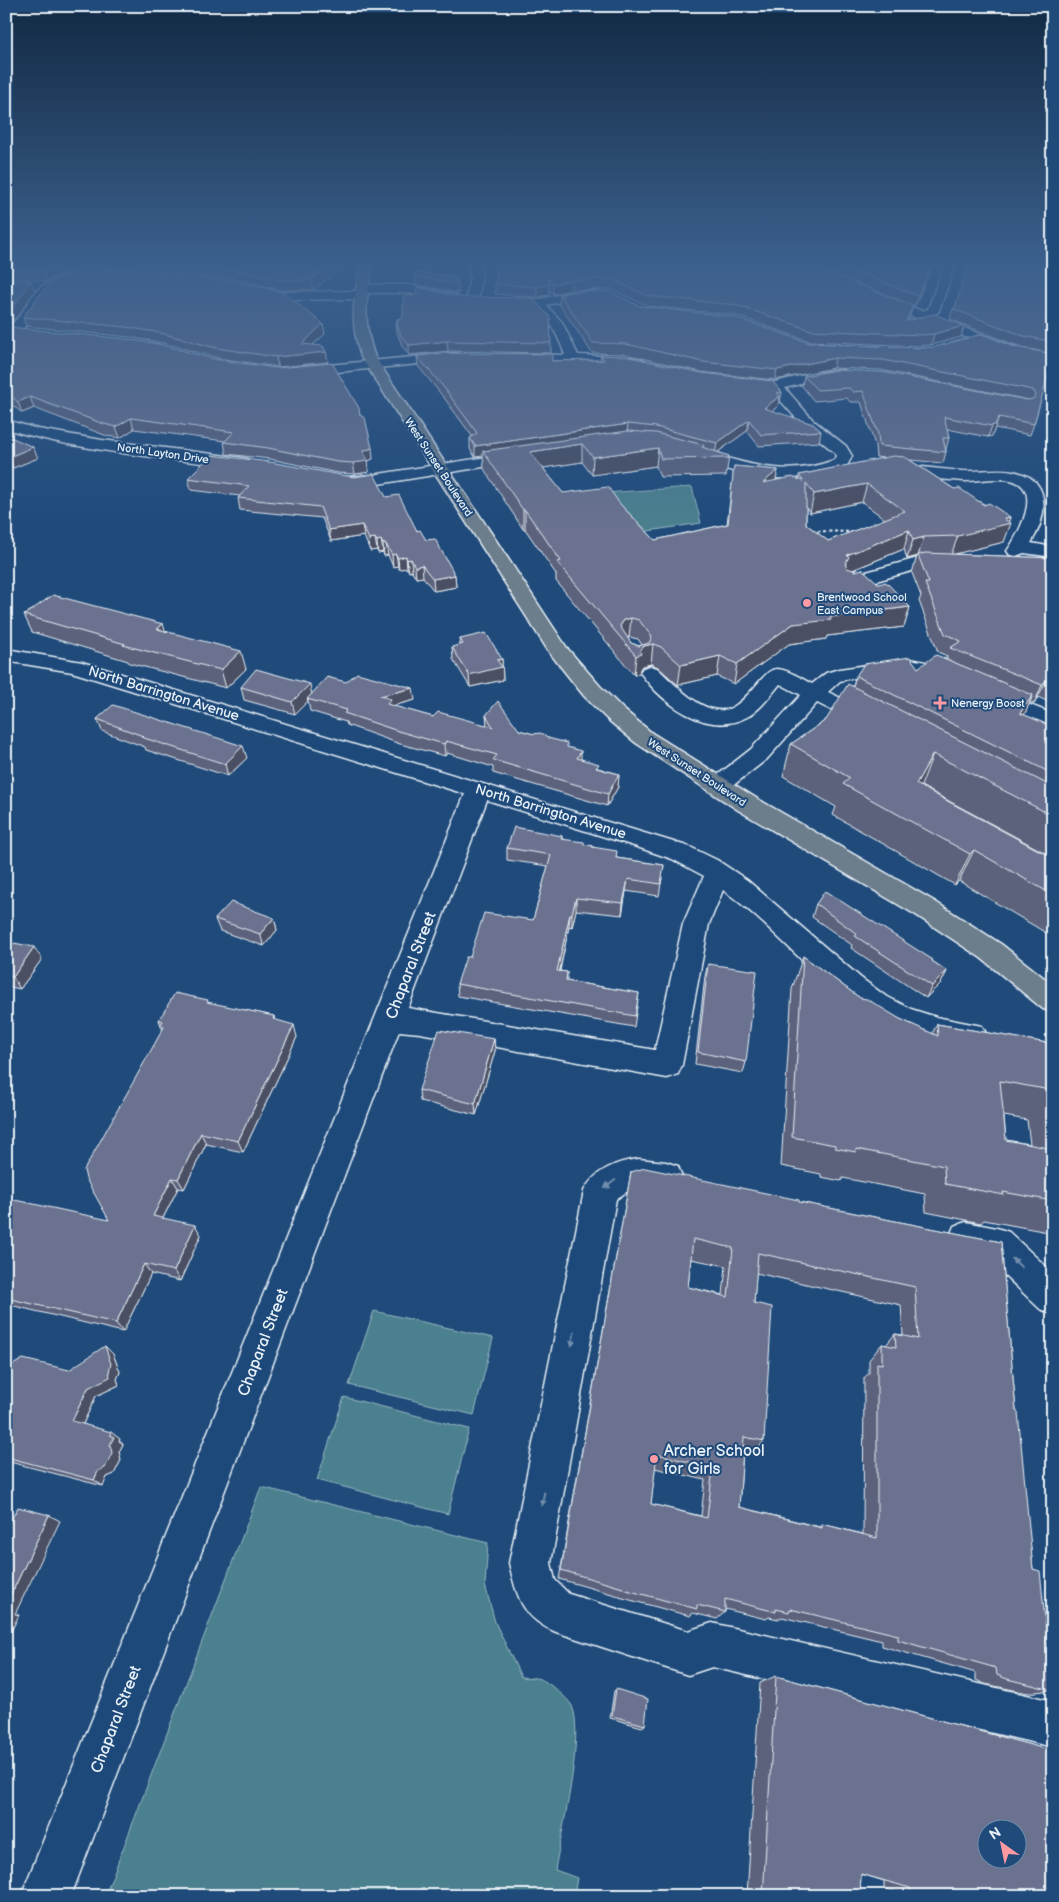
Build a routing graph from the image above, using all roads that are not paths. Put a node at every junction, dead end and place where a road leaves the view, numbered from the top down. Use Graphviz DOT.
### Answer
graph roads {
  1 [pos="367,351"];
  2 [pos="570,351"];
  3 [pos="1013,351"];
  4 [pos="468,357"];
  5 [pos="501,358"];
  6 [pos="573,359"];
  7 [pos="1053,359"];
  8 [pos="372,365"];
  9 [pos="652,365"];
  10 [pos="285,373"];
  11 [pos="855,374"];
  12 [pos="724,381"];
  13 [pos="775,386"];
  14 [pos="6,424"];
  15 [pos="676,448"];
  16 [pos="533,456"];
  17 [pos="841,463"];
  18 [pos="261,465"];
  19 [pos="858,465"];
  20 [pos="876,467"];
  21 [pos="441,470"];
  22 [pos="328,478"];
  23 [pos="1053,552"];
  24 [pos="973,561"];
  25 [pos="851,582"];
  26 [pos="6,655"];
  27 [pos="650,672"];
  28 [pos="815,692"];
  29 [pos="1053,722"];
  30 [pos="885,728"];
  31 [pos="718,786"];
  32 [pos="479,788"];
  33 [pos="718,872"];
  34 [pos="1042,986"];
  35 [pos="1053,1001"];
  36 [pos="389,1018"];
  37 [pos="998,1039"];
  38 [pos="699,1183"];
  39 [pos="930,1230"];
  40 [pos="1053,1296"];
  41 [pos="1053,1724"];
  42 [pos="46,1896"];
  1 -- 8 [label="main road, West Sunset Boulevard"];
  2 -- 6 [label="street"];
  3 -- 7 [label="street"];
  4 -- 8 [label="street"];
  5 -- 6 [label="street"];
  6 -- 9 [label="street"];
  8 -- 10 [label="street"];
  8 -- 21 [label="main road, West Sunset Boulevard"];
  11 -- 13 [label="street"];
  12 -- 13 [label="street"];
  13 -- 17 [label="street"];
  14 -- 18 [label="street, North Layton Drive"];
  15 -- 17 [label="street"];
  16 -- 21 [label="street"];
  17 -- 19 [label="street"];
  20 -- 23 [label="street"];
  21 -- 22 [label="street"];
  21 -- 31 [label="main road, West Sunset Boulevard"];
  24 -- 25 [label="street"];
  26 -- 32 [label="street, North Barrington Avenue"];
  27 -- 28 [label="street"];
  28 -- 29 [label="street"];
  28 -- 30 [label="street"];
  28 -- 31 [label="street"];
  31 -- 34 [label="main road, West Sunset Boulevard"];
  32 -- 33 [label="street, North Barrington Avenue"];
  32 -- 36 [label="street, Chaparal Street"];
  33 -- 36 [label="street"];
  33 -- 37 [label="street, North Barrington Avenue"];
  34 -- 35 [label="main road, West Sunset Boulevard"];
  36 -- 42 [label="street, Chaparal Street"];
  38 -- 41 [label="street, one-way"];
  40 -- 39 [label="street, one-way"];
}
